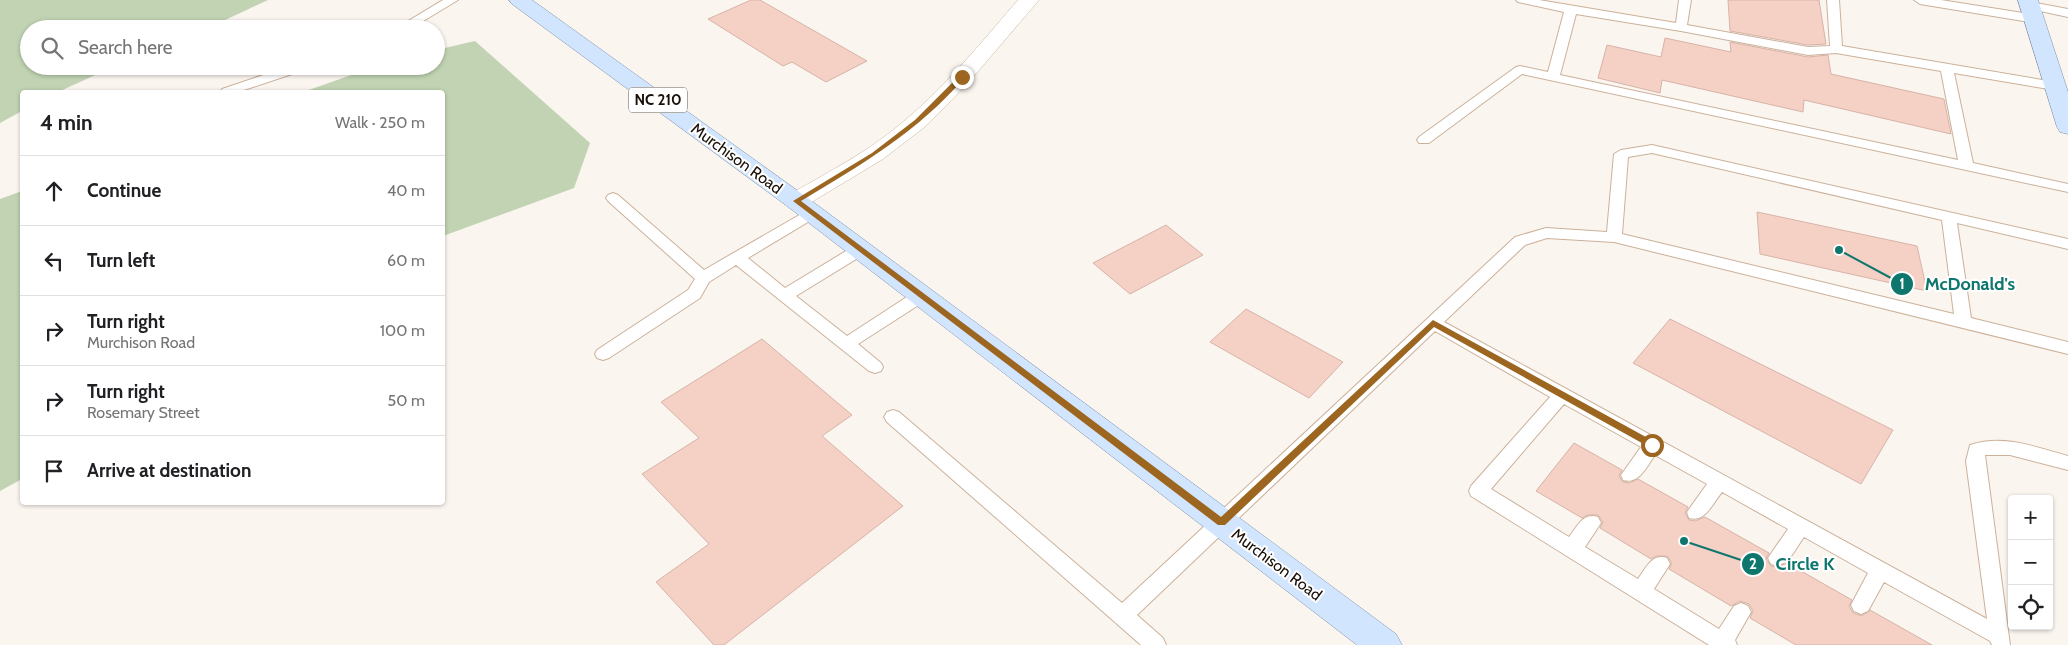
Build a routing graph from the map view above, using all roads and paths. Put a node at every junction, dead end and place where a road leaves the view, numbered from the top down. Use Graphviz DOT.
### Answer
graph roads {
  1 [pos="452,0"];
  2 [pos="519,0"];
  3 [pos="1029,0"];
  4 [pos="1522,0"];
  5 [pos="1685,0"];
  6 [pos="1833,0"];
  7 [pos="1920,0"];
  8 [pos="2031,8"];
  9 [pos="1570,10"];
  10 [pos="2068,13"];
  11 [pos="417,20"];
  12 [pos="1682,27"];
  13 [pos="1836,49"];
  14 [pos="1947,69"];
  15 [pos="277,75"];
  16 [pos="1553,77"];
  17 [pos="2055,86"];
  18 [pos="233,90"];
  19 [pos="2067,124"];
  20 [pos="1424,140"];
  21 [pos="1966,165"];
  22 [pos="2068,188"];
  23 [pos="613,198"];
  24 [pos="804,207"];
  25 [pos="1949,217"];
  26 [pos="1614,237"];
  27 [pos="2068,244"];
  28 [pos="861,249"];
  29 [pos="737,258"];
  30 [pos="704,278"];
  31 [pos="922,295"];
  32 [pos="784,296"];
  33 [pos="1963,322"];
  34 [pos="1433,323"];
  35 [pos="846,344"];
  36 [pos="2068,348"];
  37 [pos="604,354"];
  38 [pos="875,367"];
  39 [pos="1562,395"];
  40 [pos="893,417"];
  41 [pos="1652,445"];
  42 [pos="2068,463"];
  43 [pos="1630,474"];
  44 [pos="1719,482"];
  45 [pos="1696,512"];
  46 [pos="1222,522"];
  47 [pos="1591,523"];
  48 [pos="1801,526"];
  49 [pos="1572,549"];
  50 [pos="1778,558"];
  51 [pos="1660,564"];
  52 [pos="1880,570"];
  53 [pos="1641,592"];
  54 [pos="1861,605"];
  55 [pos="1741,612"];
  56 [pos="1122,616"];
  57 [pos="2000,640"];
  58 [pos="1724,643"];
  59 [pos="1156,645"];
  60 [pos="1384,645"];
  1 -- 11 [label="lane"];
  2 -- 24 [label="main road, Murchison Road / NC 210"];
  3 -- 24 [label="street"];
  4 -- 9 [label="lane"];
  5 -- 12 [label="lane"];
  6 -- 13 [label="lane"];
  7 -- 8 [label="lane"];
  8 -- 10 [label="lane"];
  8 -- 17 [label="main road"];
  9 -- 12 [label="lane"];
  9 -- 16 [label="lane"];
  12 -- 13 [label="lane"];
  13 -- 14 [label="lane"];
  14 -- 17 [label="lane"];
  14 -- 21 [label="lane"];
  15 -- 18 [label="lane"];
  16 -- 20 [label="lane"];
  16 -- 21 [label="lane"];
  17 -- 19 [label="main road"];
  21 -- 22 [label="lane"];
  23 -- 30 [label="lane"];
  24 -- 28 [label="main road, Murchison Road / NC 210"];
  24 -- 29 [label="lane"];
  25 -- 26 [label="lane"];
  25 -- 27 [label="lane"];
  25 -- 33 [label="lane"];
  26 -- 33 [label="lane"];
  26 -- 34 [label="lane"];
  28 -- 31 [label="main road, Murchison Road / NC 210"];
  28 -- 32 [label="lane"];
  29 -- 30 [label="lane"];
  29 -- 32 [label="lane"];
  30 -- 37 [label="lane"];
  31 -- 35 [label="lane"];
  31 -- 46 [label="main road, Murchison Road / NC 210"];
  32 -- 35 [label="lane"];
  33 -- 36 [label="lane"];
  34 -- 39 [label="lane"];
  34 -- 46 [label="lane"];
  35 -- 38 [label="lane"];
  39 -- 41 [label="lane"];
  39 -- 49 [label="lane"];
  40 -- 56 [label="lane"];
  41 -- 43 [label="lane"];
  41 -- 44 [label="lane"];
  42 -- 57 [label="lane"];
  44 -- 45 [label="lane"];
  44 -- 48 [label="lane"];
  46 -- 56 [label="lane"];
  46 -- 60 [label="main road, Murchison Road / NC 210"];
  47 -- 49 [label="lane"];
  48 -- 50 [label="lane"];
  48 -- 52 [label="lane"];
  49 -- 53 [label="lane"];
  51 -- 53 [label="lane"];
  52 -- 54 [label="lane"];
  52 -- 57 [label="lane"];
  53 -- 58 [label="lane"];
  55 -- 58 [label="lane"];
  56 -- 59 [label="lane"];
}
